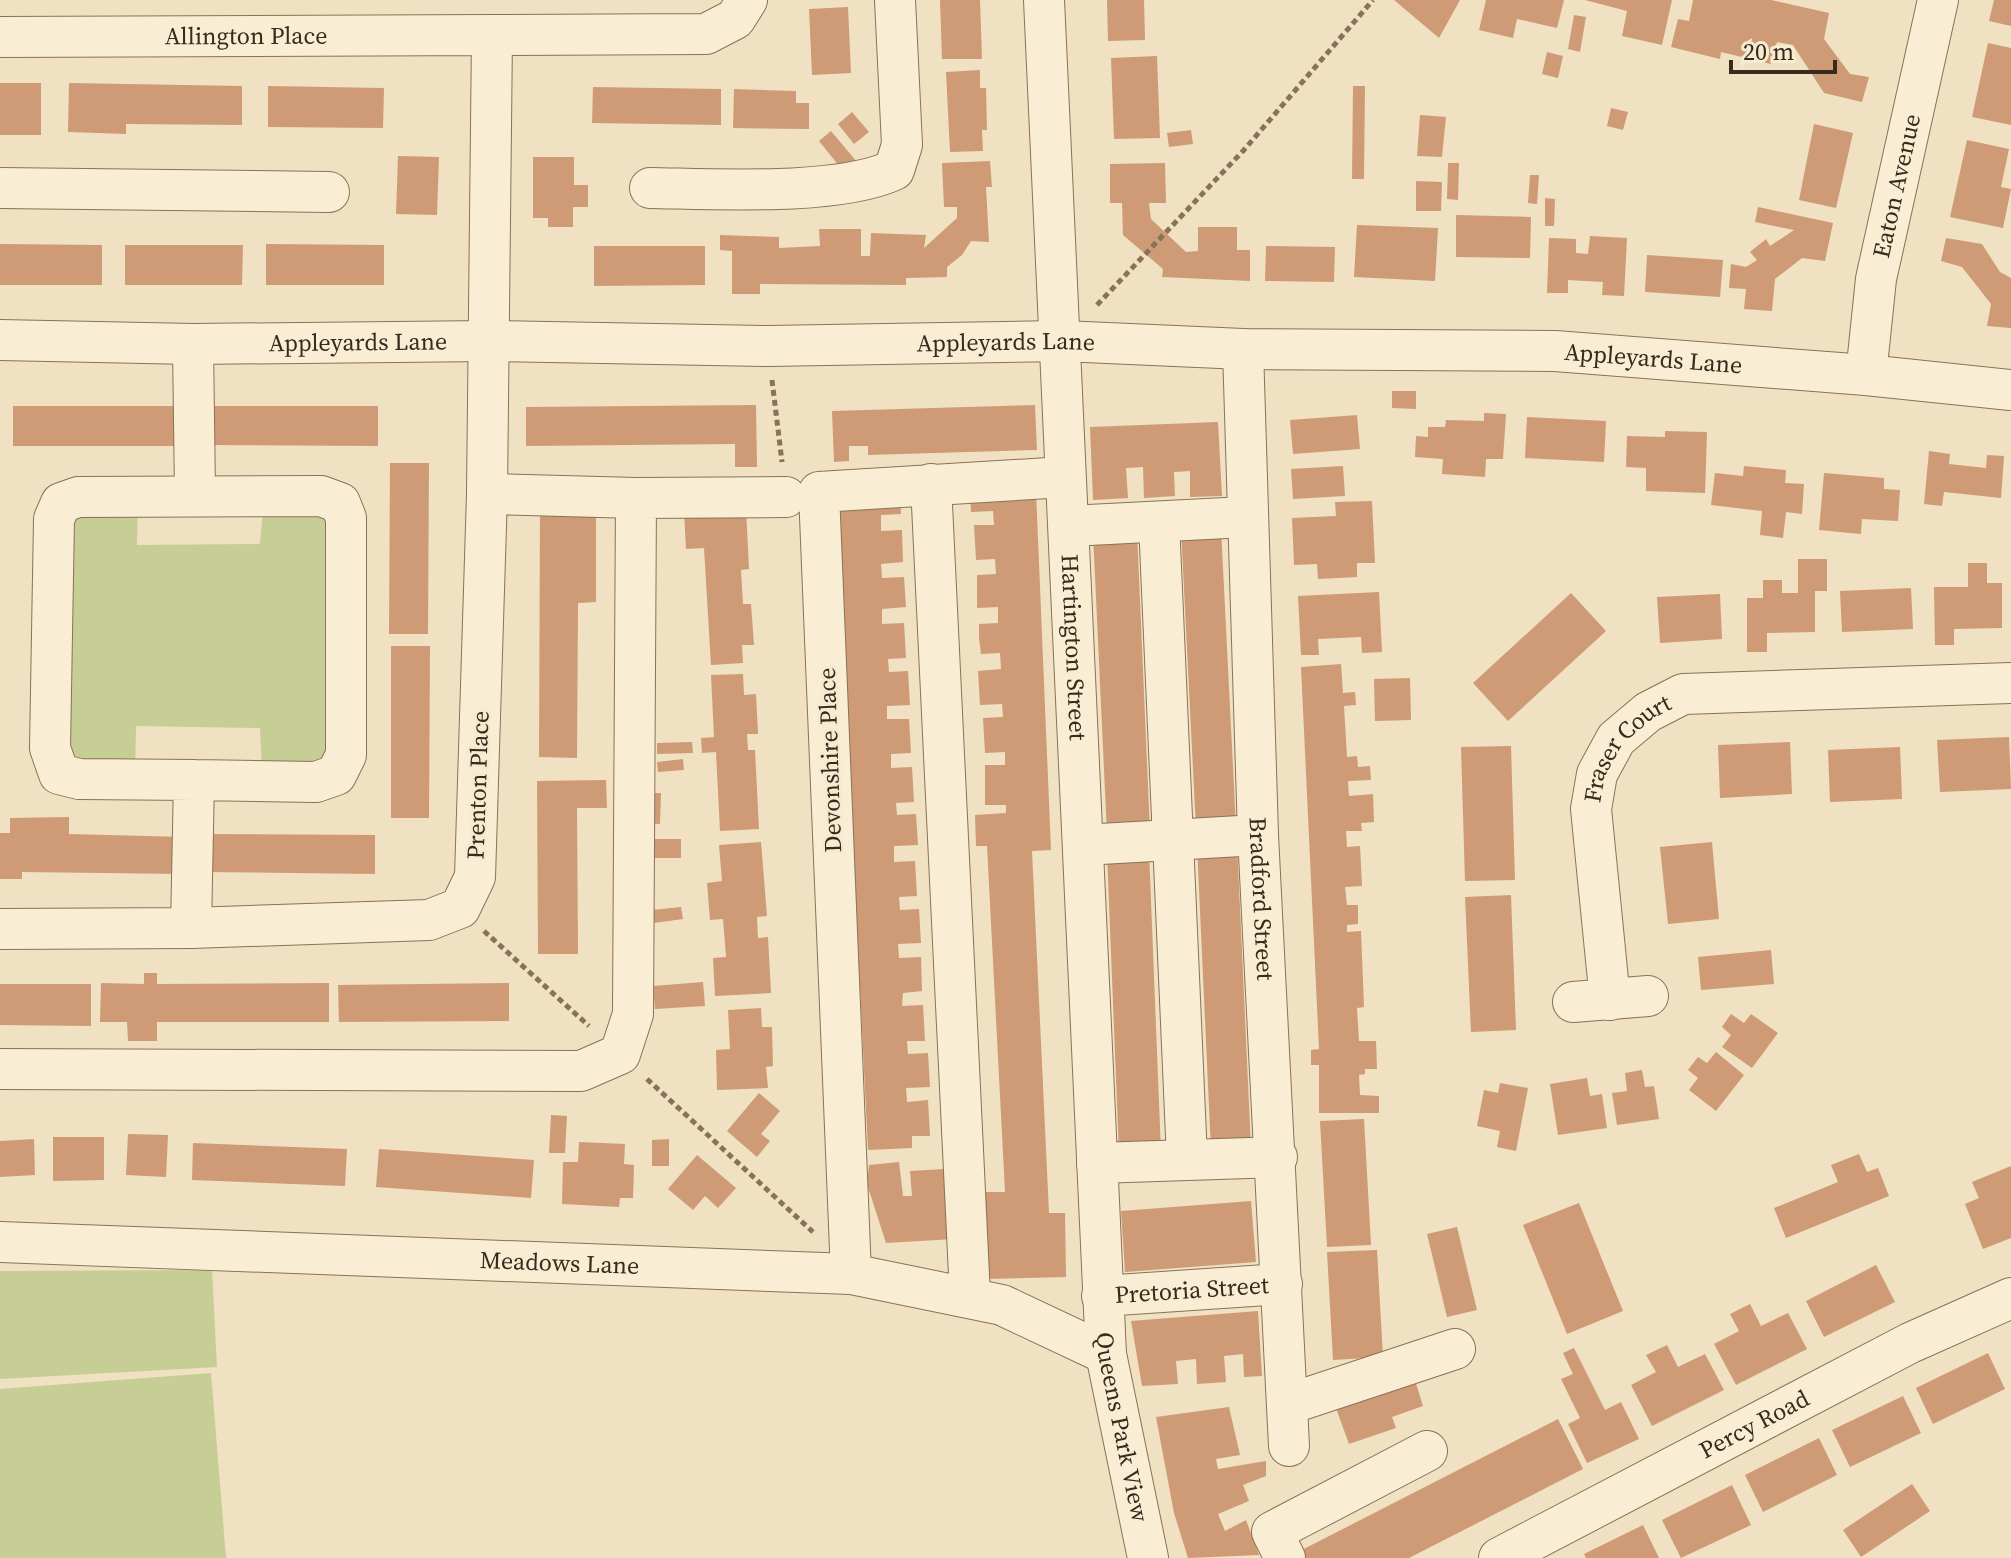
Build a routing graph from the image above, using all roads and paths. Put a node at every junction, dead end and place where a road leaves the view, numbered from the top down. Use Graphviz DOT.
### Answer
graph roads {
  1 [pos="747,0"];
  2 [pos="895,0"];
  3 [pos="1044,0"];
  4 [pos="1373,0"];
  5 [pos="1938,0"];
  6 [pos="492,35"];
  7 [pos="0,37"];
  8 [pos="0,188"];
  9 [pos="650,188"];
  10 [pos="329,192"];
  11 [pos="0,340"];
  12 [pos="488,341"];
  13 [pos="1062,341"];
  14 [pos="193,344"];
  15 [pos="768,346"];
  16 [pos="1243,349"];
  17 [pos="1866,375"];
  18 [pos="2011,390"];
  19 [pos="1065,477"];
  20 [pos="931,484"];
  21 [pos="195,494"];
  22 [pos="487,494"];
  23 [pos="786,497"];
  24 [pos="636,498"];
  25 [pos="1246,517"];
  26 [pos="1159,522"];
  27 [pos="1069,526"];
  28 [pos="2011,683"];
  29 [pos="194,780"];
  30 [pos="1258,835"];
  31 [pos="1173,841"];
  32 [pos="1083,845"];
  33 [pos="460,908"];
  34 [pos="191,928"];
  35 [pos="0,929"];
  36 [pos="1610,999"];
  37 [pos="620,1054"];
  38 [pos="0,1069"];
  39 [pos="1277,1157"];
  40 [pos="1187,1159"];
  41 [pos="1097,1163"];
  42 [pos="0,1242"];
  43 [pos="851,1271"];
  44 [pos="1282,1284"];
  45 [pos="970,1296"];
  46 [pos="1102,1296"];
  47 [pos="2011,1298"];
  48 [pos="1455,1349"];
  49 [pos="1106,1354"];
  50 [pos="1289,1404"];
  51 [pos="1289,1446"];
  52 [pos="1427,1451"];
  53 [pos="1148,1558"];
  54 [pos="1285,1558"];
  55 [pos="1499,1558"];
  1 -- 6 [label="street, Allington Place"];
  2 -- 9 [label="street"];
  3 -- 13 [label="street, Hartington Street"];
  4 -- 13 [label="path"];
  5 -- 17 [label="street, Eaton Avenue"];
  6 -- 7 [label="street, Allington Place"];
  6 -- 12 [label="street"];
  8 -- 10 [label="street"];
  11 -- 14 [label="street, Appleyards Lane"];
  12 -- 14 [label="street, Appleyards Lane"];
  12 -- 15 [label="street, Appleyards Lane"];
  12 -- 22 [label="street, Prenton Place"];
  13 -- 15 [label="street, Appleyards Lane"];
  13 -- 16 [label="street, Appleyards Lane"];
  13 -- 19 [label="street, Hartington Street"];
  14 -- 21 [label="street"];
  15 -- 23 [label="path"];
  16 -- 17 [label="street, Appleyards Lane"];
  16 -- 25 [label="street, Bradford Street"];
  17 -- 18 [label="street, Appleyards Lane"];
  19 -- 20 [label="street, Devonshire Place"];
  19 -- 27 [label="street, Hartington Street"];
  20 -- 43 [label="street, Devonshire Place"];
  20 -- 45 [label="street"];
  21 -- 29 [label="street"];
  21 -- 29 [label="street"];
  22 -- 24 [label="street"];
  22 -- 33 [label="street, Prenton Place"];
  23 -- 24 [label="street"];
  24 -- 37 [label="street"];
  25 -- 26 [label="street"];
  25 -- 30 [label="street, Bradford Street"];
  26 -- 27 [label="street"];
  26 -- 31 [label="street"];
  27 -- 32 [label="street, Hartington Street"];
  28 -- 36 [label="street, Fraser Court"];
  29 -- 34 [label="street"];
  30 -- 31 [label="street"];
  30 -- 39 [label="street, Bradford Street"];
  31 -- 32 [label="street"];
  31 -- 40 [label="street"];
  32 -- 41 [label="street, Hartington Street"];
  33 -- 34 [label="street"];
  33 -- 37 [label="path"];
  34 -- 35 [label="street"];
  37 -- 38 [label="street"];
  37 -- 43 [label="path"];
  39 -- 40 [label="street"];
  39 -- 44 [label="street, Bradford Street"];
  40 -- 41 [label="street"];
  41 -- 46 [label="street, Hartington Street"];
  42 -- 43 [label="street, Meadows Lane"];
  43 -- 45 [label="street, Meadows Lane"];
  44 -- 46 [label="street, Pretoria Street"];
  44 -- 50 [label="street, Bradford Street"];
  45 -- 49 [label="street, Meadows Lane"];
  46 -- 49 [label="street, Queens Park View"];
  47 -- 55 [label="street, Percy Road"];
  48 -- 50 [label="street"];
  49 -- 53 [label="street, Queens Park View"];
  50 -- 51 [label="street, Bradford Street"];
  52 -- 54 [label="street"];
}
